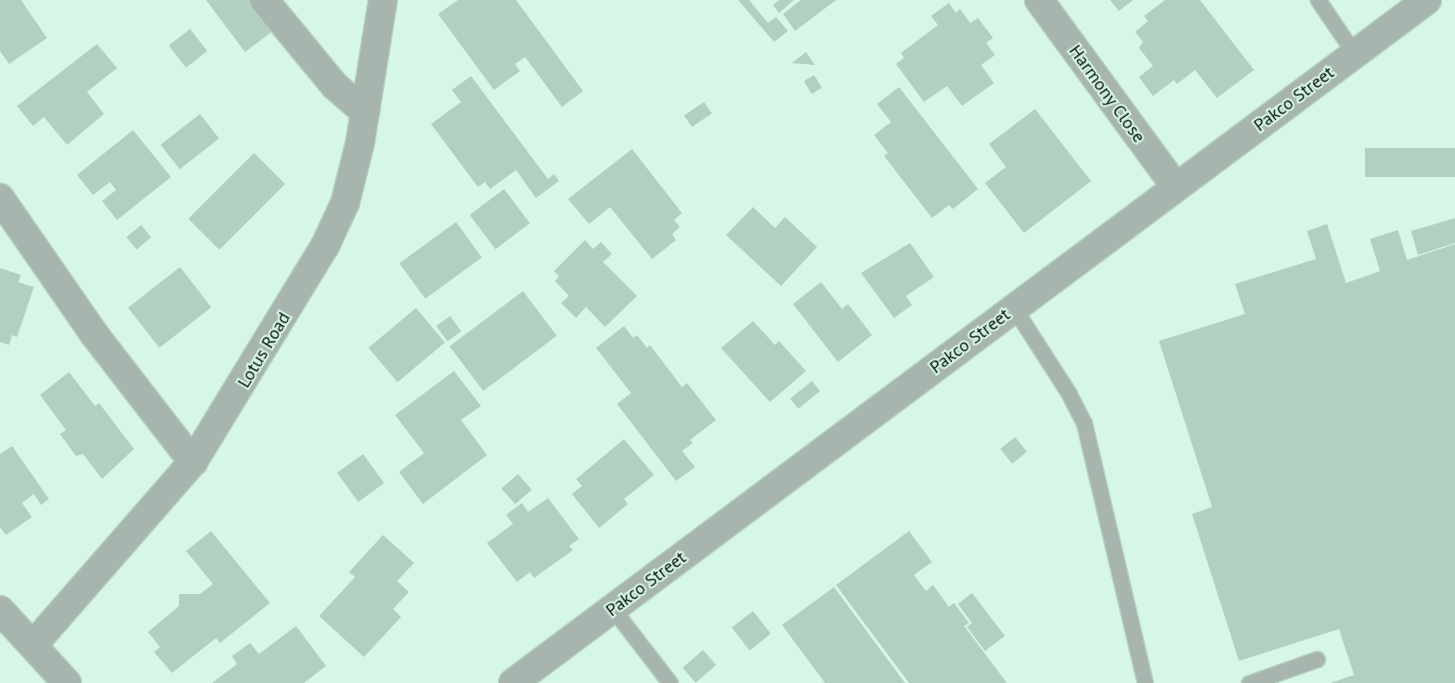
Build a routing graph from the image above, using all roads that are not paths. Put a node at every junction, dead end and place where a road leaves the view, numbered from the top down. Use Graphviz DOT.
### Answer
graph roads {
  1 [pos="264,0"];
  2 [pos="383,0"];
  3 [pos="1039,0"];
  4 [pos="1318,0"];
  5 [pos="1427,0"];
  6 [pos="1354,53"];
  7 [pos="365,112"];
  8 [pos="1176,188"];
  9 [pos="0,198"];
  10 [pos="1014,308"];
  11 [pos="194,462"];
  12 [pos="613,609"];
  13 [pos="0,610"];
  14 [pos="34,644"];
  15 [pos="1317,659"];
  16 [pos="68,683"];
  17 [pos="513,683"];
  18 [pos="670,683"];
  19 [pos="1145,683"];
  20 [pos="1249,683"];
  1 -- 7 [label="street"];
  2 -- 7 [label="street, Lotus Road"];
  3 -- 8 [label="street, Harmony Close"];
  4 -- 6 [label="lane"];
  5 -- 6 [label="street, Pakco Street"];
  6 -- 8 [label="street, Pakco Street"];
  7 -- 11 [label="street, Lotus Road"];
  8 -- 10 [label="street, Pakco Street"];
  9 -- 11 [label="street"];
  10 -- 12 [label="street, Pakco Street"];
  10 -- 19 [label="lane"];
  11 -- 14 [label="street, Lotus Road"];
  12 -- 17 [label="street, Pakco Street"];
  12 -- 18 [label="lane"];
  13 -- 14 [label="street"];
  14 -- 16 [label="street"];
  15 -- 20 [label="lane"];
}
